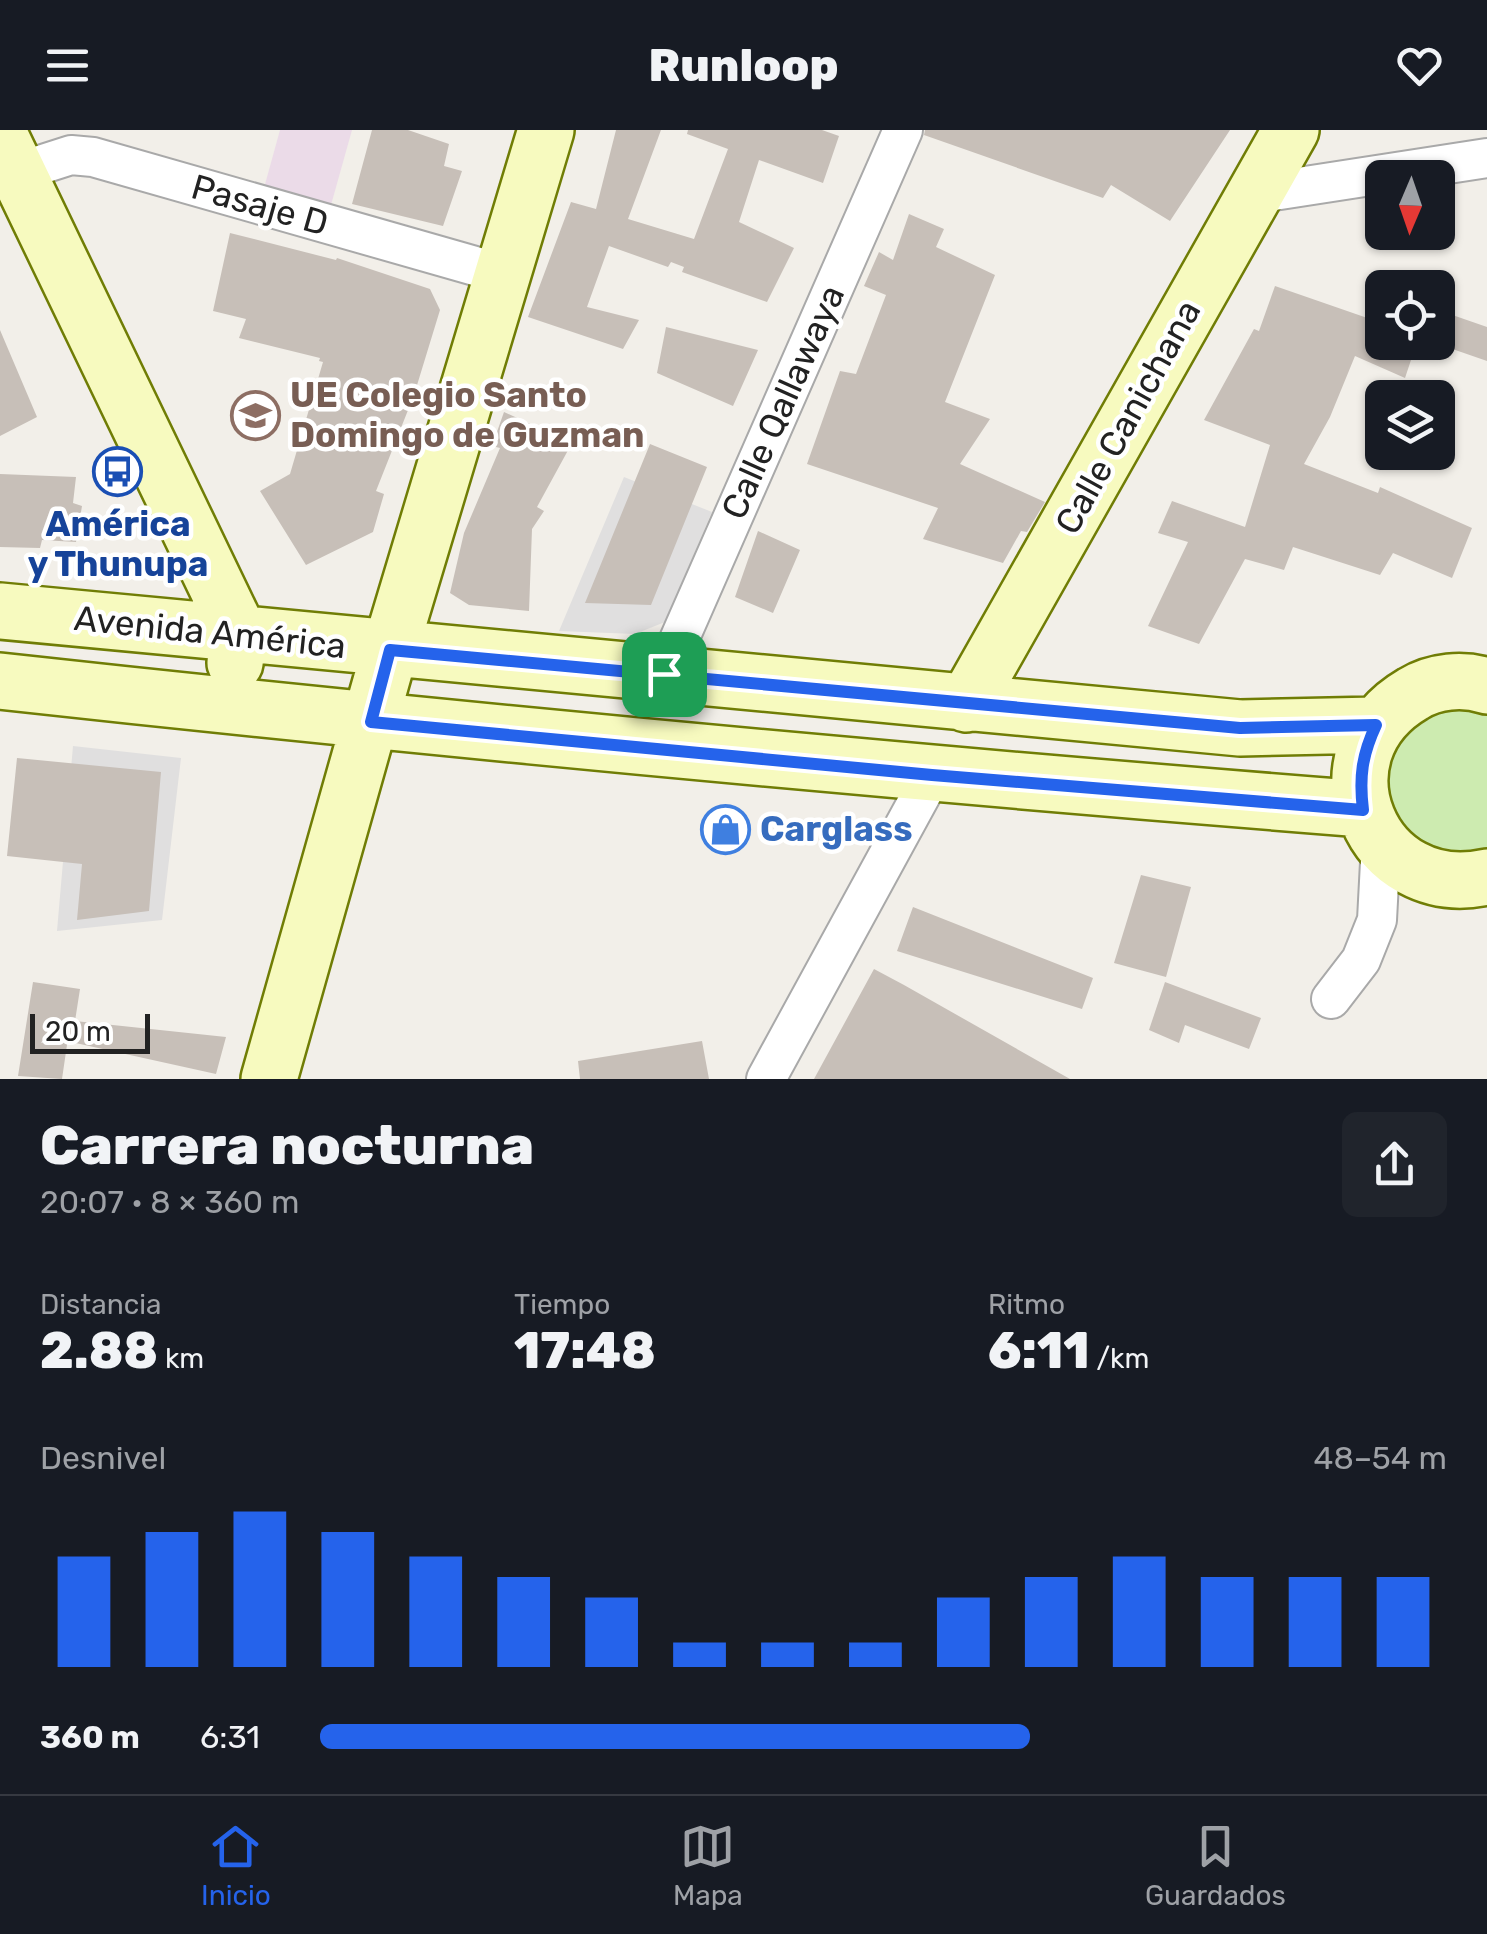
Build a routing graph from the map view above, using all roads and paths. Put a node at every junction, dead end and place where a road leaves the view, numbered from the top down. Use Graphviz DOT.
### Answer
graph roads {
  1 [pos="546,130"];
  2 [pos="902,130"];
  3 [pos="1291,130"];
  4 [pos="1487,158"];
  5 [pos="12,182"];
  6 [pos="1254,194"];
  7 [pos="503,274"];
  8 [pos="0,611"];
  9 [pos="239,633"];
  10 [pos="390,650"];
  11 [pos="664,674"];
  12 [pos="0,680"];
  13 [pos="1485,682"];
  14 [pos="966,704"];
  15 [pos="228,705"];
  16 [pos="371,722"];
  17 [pos="1376,725"];
  18 [pos="932,775"];
  19 [pos="1372,826"];
  20 [pos="1487,876"];
  21 [pos="1331,999"];
  22 [pos="268,1079"];
  23 [pos="766,1079"];
  1 -- 7 [label="main road"];
  2 -- 11 [label="street, Calle Qallawaya"];
  3 -- 6 [label="main road, Calle Canichana"];
  4 -- 6 [label="street"];
  5 -- 7 [label="street, Pasaje D"];
  5 -- 9 [label="main road"];
  6 -- 14 [label="main road, Calle Canichana"];
  7 -- 10 [label="main road"];
  8 -- 9 [label="main road, Avenida América"];
  9 -- 10 [label="main road, Avenida América"];
  9 -- 15 [label="main road"];
  10 -- 11 [label="main road, Avenida América"];
  10 -- 16 [label="main road"];
  11 -- 14 [label="main road, Avenida América"];
  12 -- 15 [label="main road, Avenida América"];
  13 -- 17 [label="main road"];
  14 -- 17 [label="main road, Avenida América"];
  15 -- 16 [label="main road, Avenida América"];
  16 -- 18 [label="main road, Avenida América"];
  16 -- 22 [label="main road"];
  17 -- 19 [label="main road"];
  18 -- 19 [label="main road, Avenida América"];
  18 -- 23 [label="street"];
  19 -- 20 [label="main road"];
  19 -- 21 [label="street"];
}
